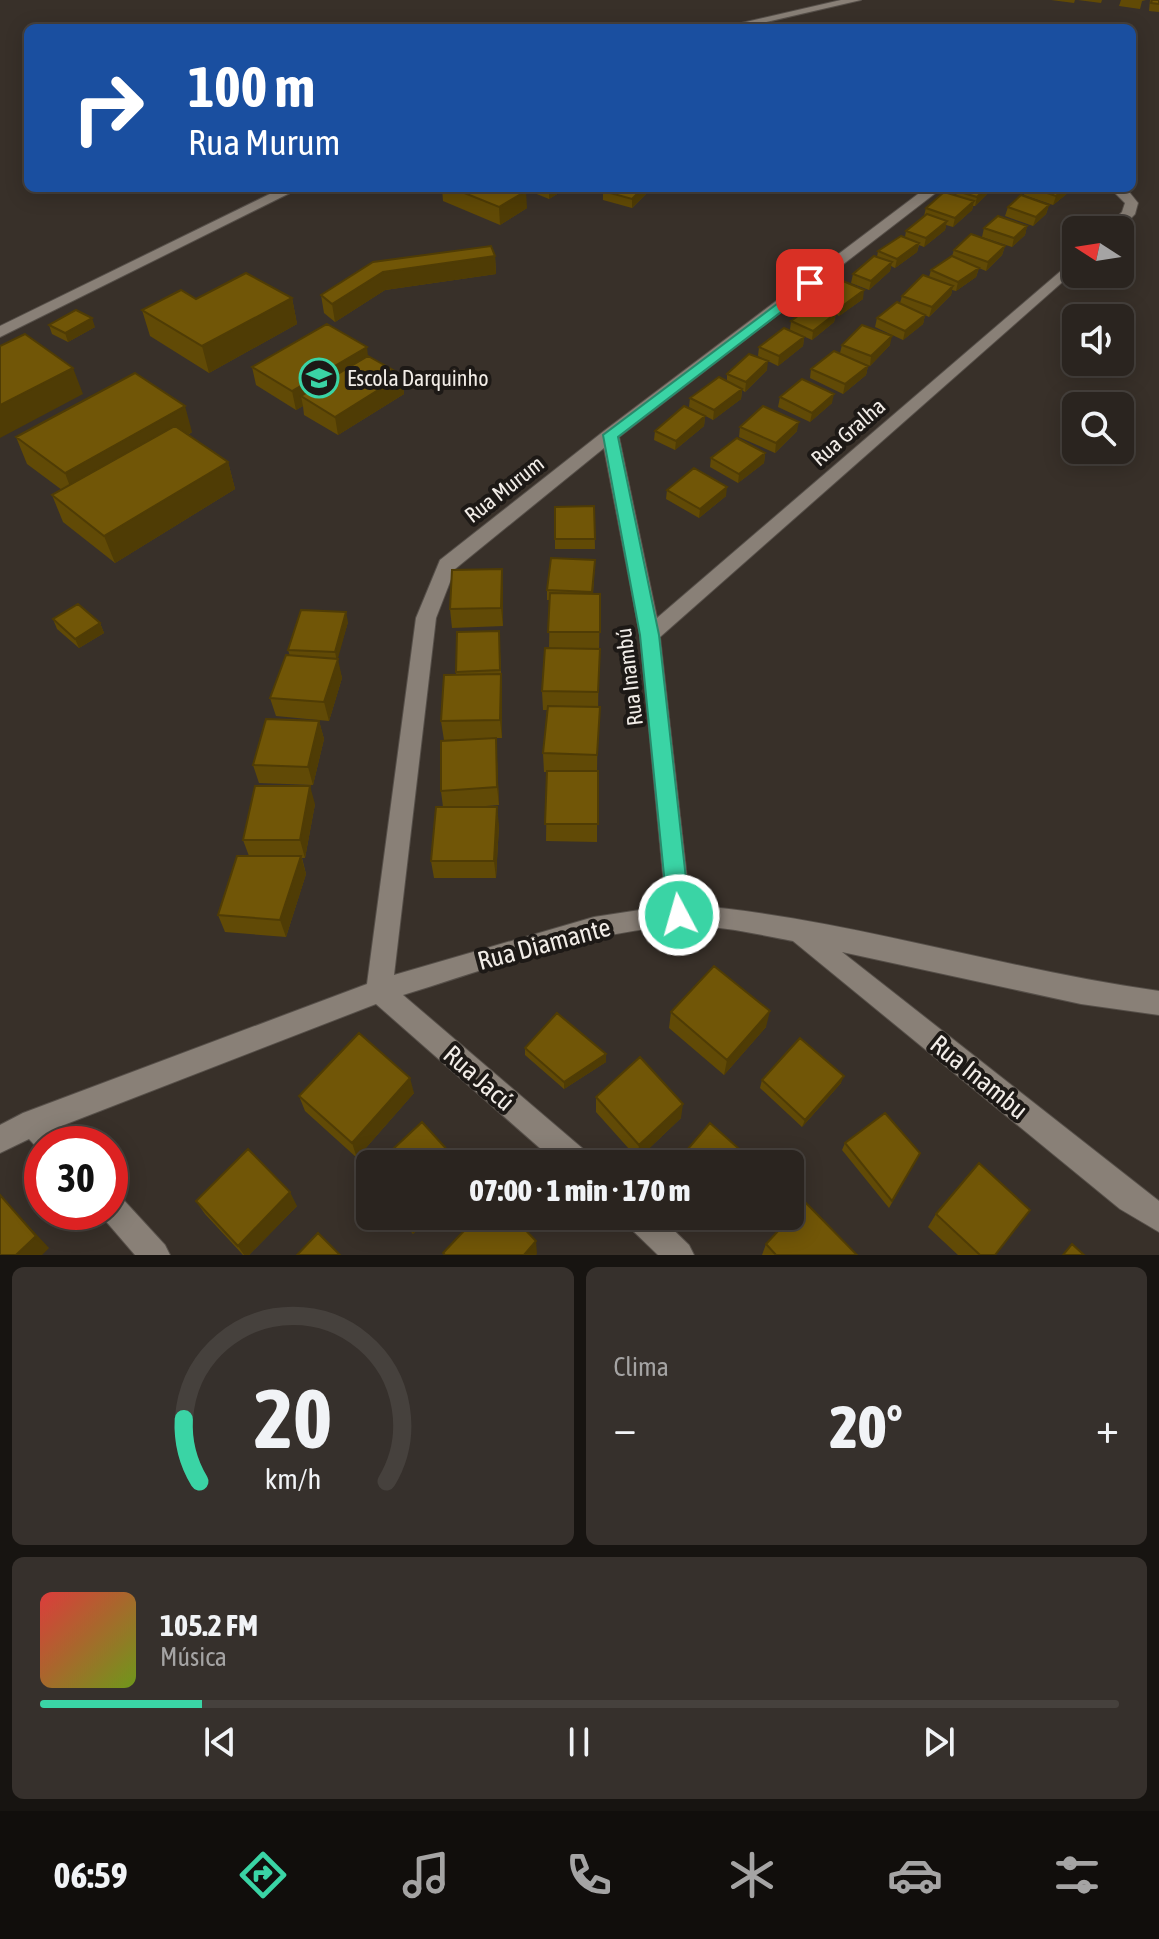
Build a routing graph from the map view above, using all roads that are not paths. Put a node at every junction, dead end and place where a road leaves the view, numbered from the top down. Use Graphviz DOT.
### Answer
graph roads {
  1 [pos="856,0"];
  2 [pos="745,24"];
  3 [pos="285,192"];
  4 [pos="930,192"];
  5 [pos="1122,192"];
  6 [pos="1129,216"];
  7 [pos="1062,274"];
  8 [pos="0,332"];
  9 [pos="610,435"];
  10 [pos="650,635"];
  11 [pos="679,915"];
  12 [pos="800,933"];
  13 [pos="379,991"];
  14 [pos="1159,1003"];
  15 [pos="33,1123"];
  16 [pos="36,1126"];
  17 [pos="0,1139"];
  18 [pos="563,1150"];
  19 [pos="1159,1218"];
  20 [pos="128,1226"];
  21 [pos="653,1230"];
  22 [pos="155,1255"];
  23 [pos="679,1255"];
  1 -- 2 [label="street"];
  3 -- 8 [label="street"];
  4 -- 9 [label="street, Rua Murum"];
  5 -- 6 [label="street"];
  7 -- 10 [label="street, Rua Gralha"];
  9 -- 10 [label="street, Rua Inambú"];
  9 -- 13 [label="street, Rua Murum"];
  10 -- 11 [label="street, Rua Inambú"];
  11 -- 12 [label="street, Rua Diamante"];
  11 -- 13 [label="street, Rua Diamante"];
  12 -- 14 [label="street, Rua Diamante"];
  12 -- 19 [label="street, Rua Inambu"];
  13 -- 15 [label="street, Rua Diamante"];
  13 -- 18 [label="street, Rua Jacú"];
  15 -- 16 [label="street"];
  15 -- 17 [label="street, Rua Diamante"];
  20 -- 22 [label="street"];
  21 -- 23 [label="street"];
}
